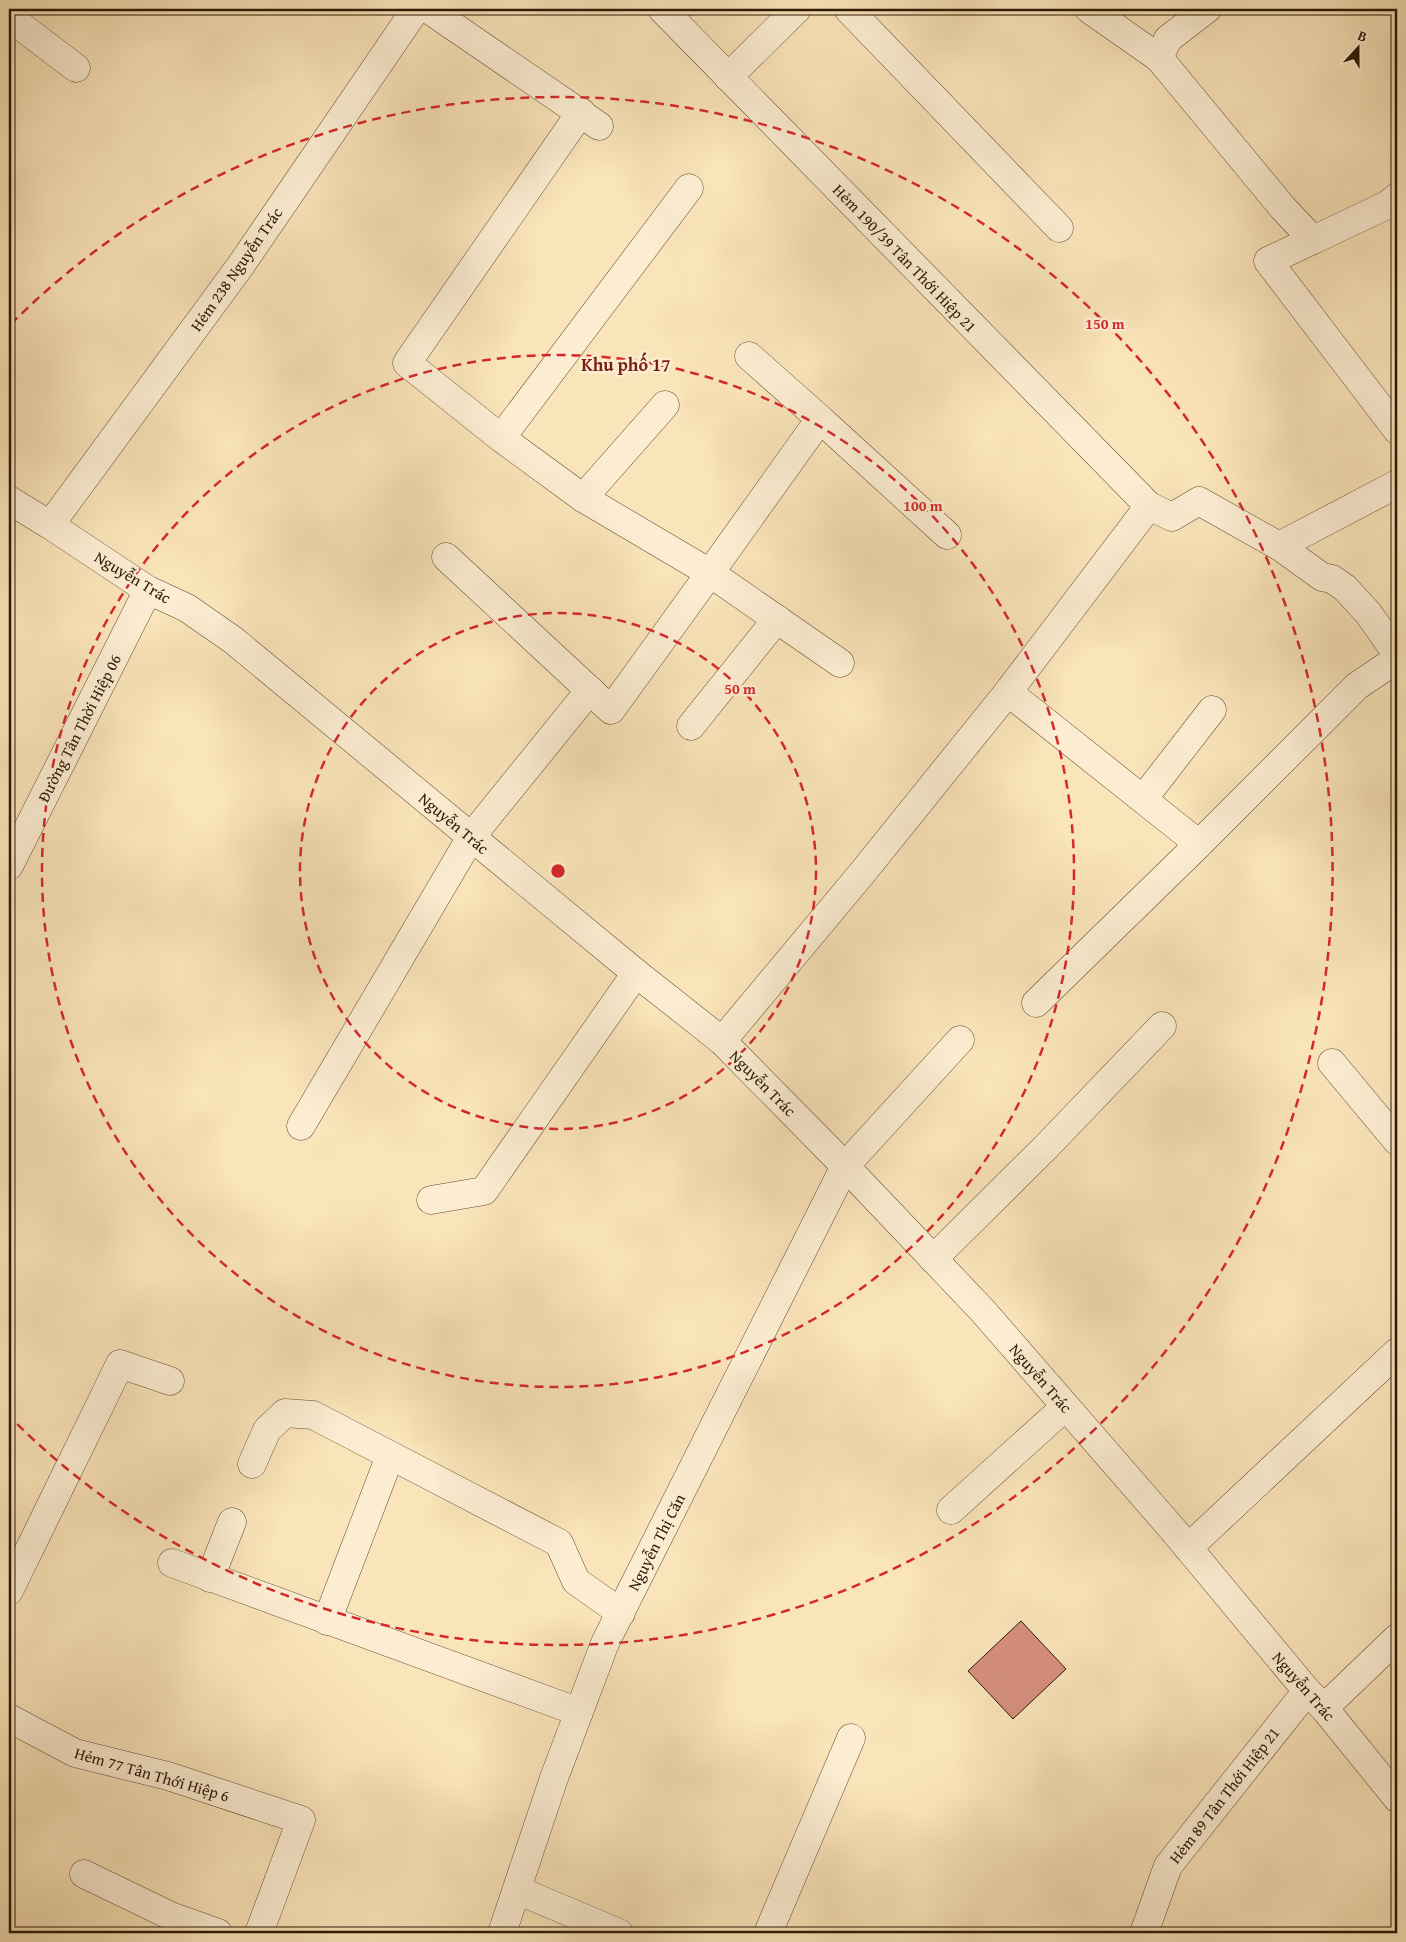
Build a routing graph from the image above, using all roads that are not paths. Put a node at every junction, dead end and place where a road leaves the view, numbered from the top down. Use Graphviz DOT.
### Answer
graph roads {
  1 [pos="416,9"];
  2 [pos="428,9"];
  3 [pos="662,9"];
  4 [pos="797,9"];
  5 [pos="848,9"];
  6 [pos="1089,9"];
  7 [pos="1207,9"];
  8 [pos="9,17"];
  9 [pos="1159,58"];
  10 [pos="76,68"];
  11 [pos="728,77"];
  12 [pos="689,188"];
  13 [pos="1397,198"];
  14 [pos="1059,228"];
  15 [pos="1313,240"];
  16 [pos="749,356"];
  17 [pos="665,405"];
  18 [pos="820,419"];
  19 [pos="1397,430"];
  20 [pos="501,438"];
  21 [pos="1397,484"];
  22 [pos="583,498"];
  23 [pos="9,500"];
  24 [pos="1149,506"];
  25 [pos="50,525"];
  26 [pos="947,535"];
  27 [pos="1279,546"];
  28 [pos="446,557"];
  29 [pos="710,573"];
  30 [pos="148,590"];
  31 [pos="776,620"];
  32 [pos="1397,654"];
  33 [pos="1397,659"];
  34 [pos="840,663"];
  35 [pos="590,690"];
  36 [pos="1008,692"];
  37 [pos="1212,710"];
  38 [pos="692,726"];
  39 [pos="1143,799"];
  40 [pos="471,836"];
  41 [pos="1199,844"];
  42 [pos="10,862"];
  43 [pos="636,973"];
  44 [pos="1036,1003"];
  45 [pos="1162,1026"];
  46 [pos="960,1040"];
  47 [pos="722,1041"];
  48 [pos="1332,1063"];
  49 [pos="300,1126"];
  50 [pos="1397,1141"];
  51 [pos="845,1166"];
  52 [pos="431,1200"];
  53 [pos="933,1259"];
  54 [pos="1397,1352"];
  55 [pos="170,1381"];
  56 [pos="1065,1407"];
  57 [pos="390,1456"];
  58 [pos="252,1464"];
  59 [pos="951,1510"];
  60 [pos="232,1522"];
  61 [pos="1188,1548"];
  62 [pos="172,1563"];
  63 [pos="210,1578"];
  64 [pos="9,1591"];
  65 [pos="620,1613"];
  66 [pos="327,1621"];
  67 [pos="1397,1638"];
  68 [pos="1315,1700"];
  69 [pos="579,1712"];
  70 [pos="9,1718"];
  71 [pos="851,1738"];
  72 [pos="1394,1787"];
  73 [pos="84,1874"];
  74 [pos="517,1890"];
  75 [pos="218,1933"];
  76 [pos="259,1933"];
  77 [pos="502,1933"];
  78 [pos="619,1933"];
  79 [pos="768,1933"];
  80 [pos="1144,1933"];
  1 -- 25 [label="street, Hẻm 238 Nguyễn Trác"];
  2 -- 20 [label="street"];
  3 -- 11 [label="street, Hẻm 190/39 Tân Thới Hiệp 21"];
  4 -- 11 [label="street"];
  5 -- 14 [label="street"];
  6 -- 9 [label="street"];
  7 -- 9 [label="street"];
  8 -- 10 [label="street"];
  9 -- 15 [label="street"];
  11 -- 24 [label="street, Hẻm 190/39 Tân Thới Hiệp 21"];
  12 -- 20 [label="street"];
  13 -- 15 [label="street"];
  15 -- 19 [label="street"];
  16 -- 18 [label="street"];
  17 -- 22 [label="street"];
  18 -- 26 [label="street"];
  18 -- 29 [label="street"];
  20 -- 22 [label="street"];
  21 -- 27 [label="street"];
  22 -- 29 [label="street"];
  23 -- 25 [label="street, Nguyễn Trác"];
  24 -- 27 [label="street, Hẻm 190/39 Tân Thới Hiệp 21"];
  24 -- 36 [label="street"];
  25 -- 30 [label="street, Nguyễn Trác"];
  27 -- 32 [label="street"];
  28 -- 35 [label="street"];
  29 -- 31 [label="street"];
  29 -- 35 [label="street"];
  30 -- 40 [label="street, Nguyễn Trác"];
  30 -- 42 [label="street, Đường Tân Thời Hiệp 06"];
  31 -- 34 [label="street"];
  31 -- 38 [label="street"];
  33 -- 41 [label="street"];
  35 -- 40 [label="street"];
  36 -- 39 [label="street"];
  36 -- 47 [label="street"];
  37 -- 39 [label="street"];
  39 -- 41 [label="street"];
  40 -- 43 [label="street, Nguyễn Trác"];
  40 -- 49 [label="street"];
  41 -- 44 [label="street"];
  43 -- 47 [label="street, Nguyễn Trác"];
  43 -- 52 [label="street"];
  45 -- 53 [label="street"];
  46 -- 51 [label="street, Nguyễn Thị Căn"];
  47 -- 51 [label="street, Nguyễn Trác"];
  48 -- 50 [label="street"];
  51 -- 53 [label="street, Nguyễn Trác"];
  51 -- 65 [label="street, Nguyễn Thị Căn"];
  53 -- 56 [label="street, Nguyễn Trác"];
  54 -- 61 [label="street"];
  55 -- 64 [label="street"];
  56 -- 59 [label="street"];
  56 -- 61 [label="street, Nguyễn Trác"];
  57 -- 58 [label="street"];
  57 -- 65 [label="street"];
  57 -- 66 [label="street"];
  60 -- 63 [label="street"];
  61 -- 68 [label="street, Nguyễn Trác"];
  62 -- 63 [label="street"];
  63 -- 66 [label="street"];
  65 -- 69 [label="street, Nguyễn Thị Căn"];
  66 -- 69 [label="street"];
  67 -- 68 [label="street, Hẻm 89 Tân Thới Hiệp 21"];
  68 -- 72 [label="street, Nguyễn Trác"];
  68 -- 80 [label="street, Hẻm 89 Tân Thới Hiệp 21"];
  69 -- 74 [label="street, Nguyễn Thị Căn"];
  70 -- 76 [label="street, Hẻm 77 Tân Thới Hiệp 6"];
  71 -- 79 [label="street"];
  73 -- 75 [label="street"];
  74 -- 77 [label="street, Nguyễn Thị Căn"];
  74 -- 78 [label="street"];
}
